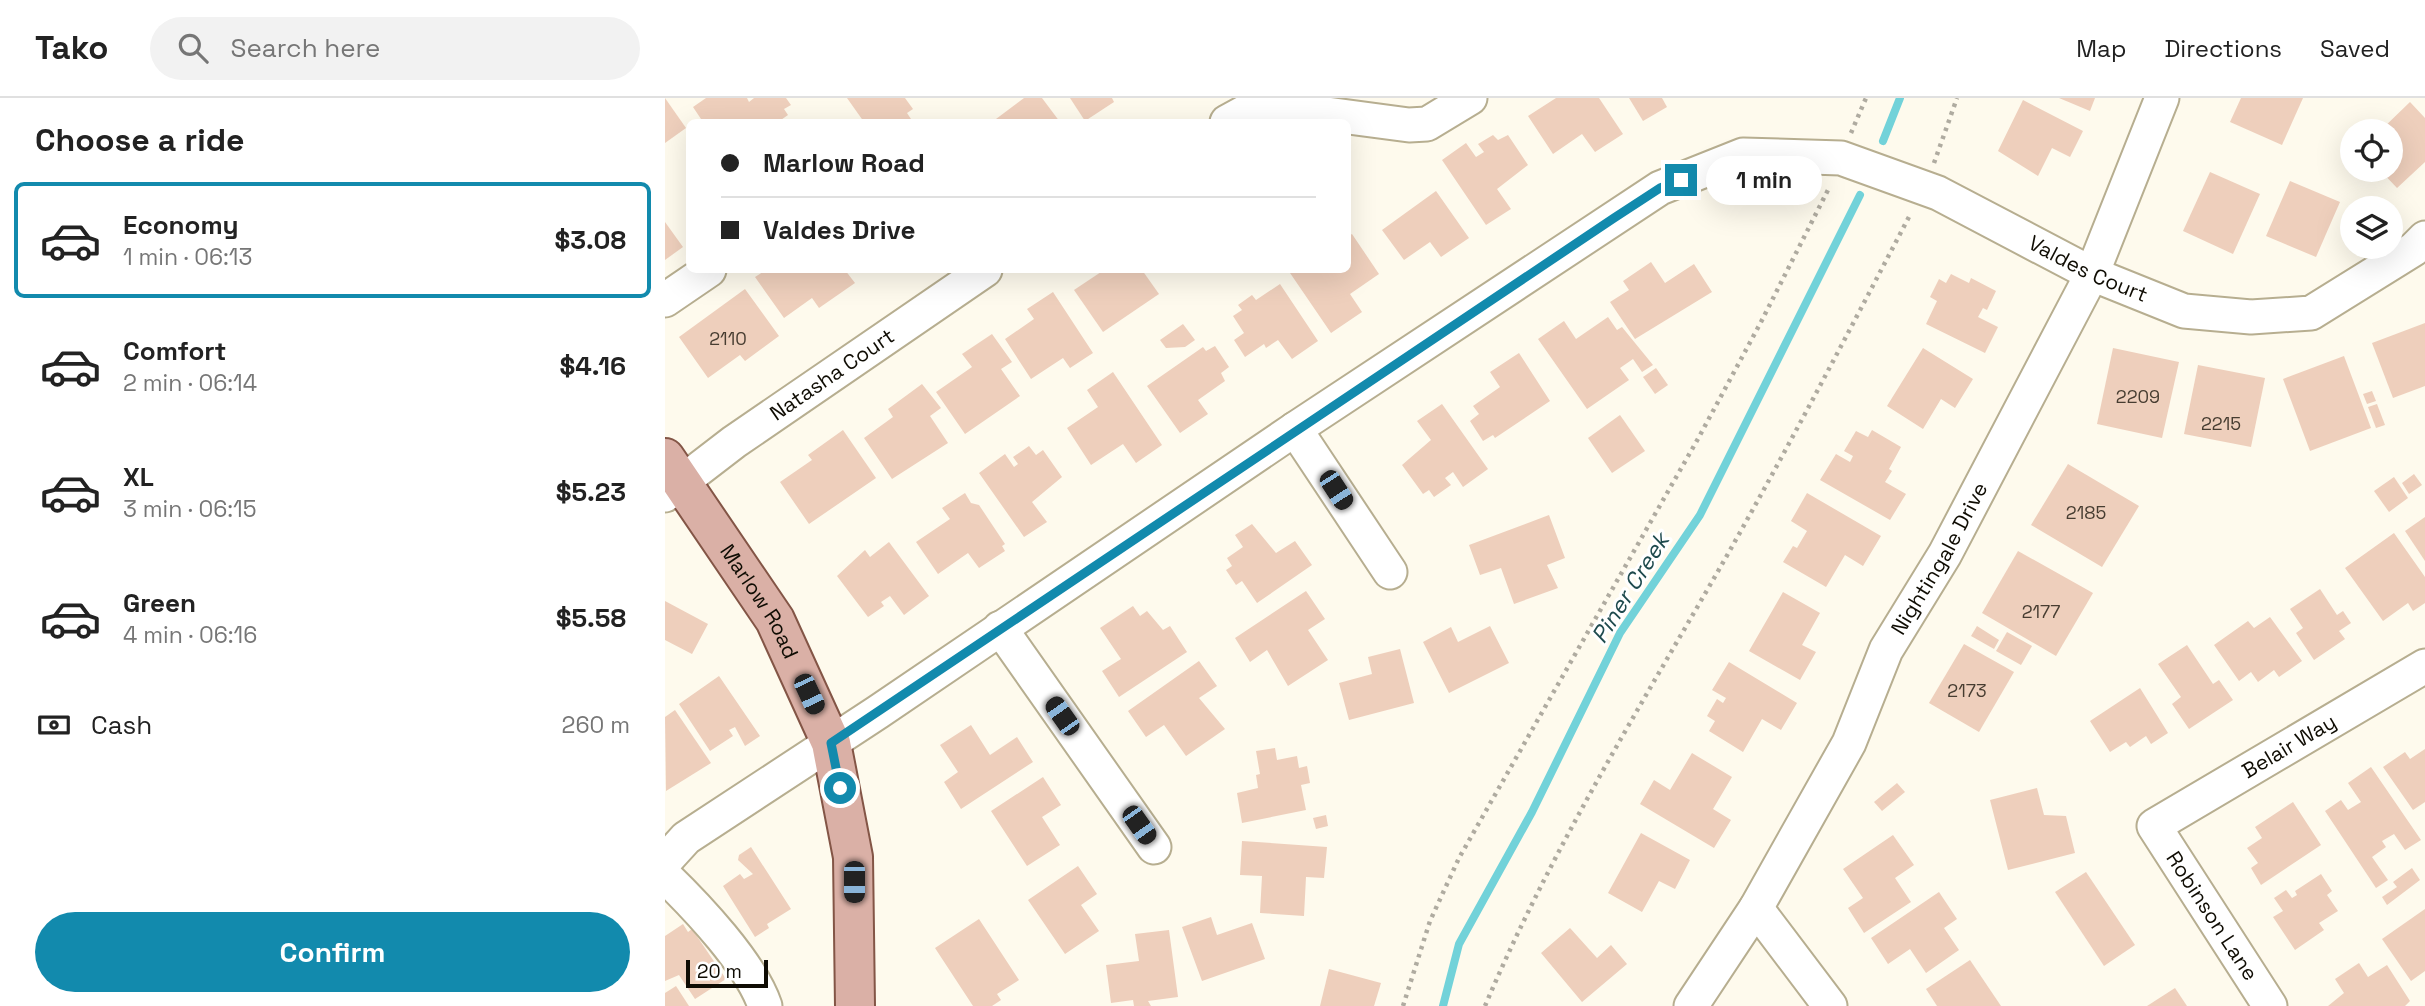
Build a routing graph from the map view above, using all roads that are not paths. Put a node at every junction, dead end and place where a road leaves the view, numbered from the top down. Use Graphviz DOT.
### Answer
graph roads {
  1 [pos="1470,98"];
  2 [pos="2162,98"];
  3 [pos="1232,119"];
  4 [pos="2425,238"];
  5 [pos="705,273"];
  6 [pos="981,273"];
  7 [pos="2092,274"];
  8 [pos="665,300"];
  9 [pos="1295,429"];
  10 [pos="670,479"];
  11 [pos="1389,572"];
  12 [pos="1000,628"];
  13 [pos="2425,666"];
  14 [pos="831,743"];
  15 [pos="2154,826"];
  16 [pos="1154,847"];
  17 [pos="665,861"];
  18 [pos="665,876"];
  19 [pos="1756,908"];
  20 [pos="765,1006"];
  21 [pos="855,1006"];
  22 [pos="1691,1006"];
  23 [pos="1830,1006"];
  24 [pos="2270,1006"];
  1 -- 3 [label="street"];
  2 -- 7 [label="street, Nightingale Drive"];
  4 -- 7 [label="street, Valdes Court"];
  5 -- 8 [label="street"];
  6 -- 10 [label="street, Natasha Court"];
  7 -- 9 [label="street, Valdes Court"];
  7 -- 19 [label="street, Nightingale Drive"];
  9 -- 11 [label="street"];
  9 -- 12 [label="street"];
  10 -- 14 [label="main road, Marlow Road"];
  12 -- 14 [label="street"];
  12 -- 16 [label="street"];
  13 -- 15 [label="street, Belair Way"];
  14 -- 17 [label="street"];
  14 -- 21 [label="main road, Marlow Road"];
  15 -- 24 [label="street, Robinson Lane"];
  18 -- 20 [label="street"];
  19 -- 22 [label="street, Nightingale Drive"];
  19 -- 23 [label="street"];
}
